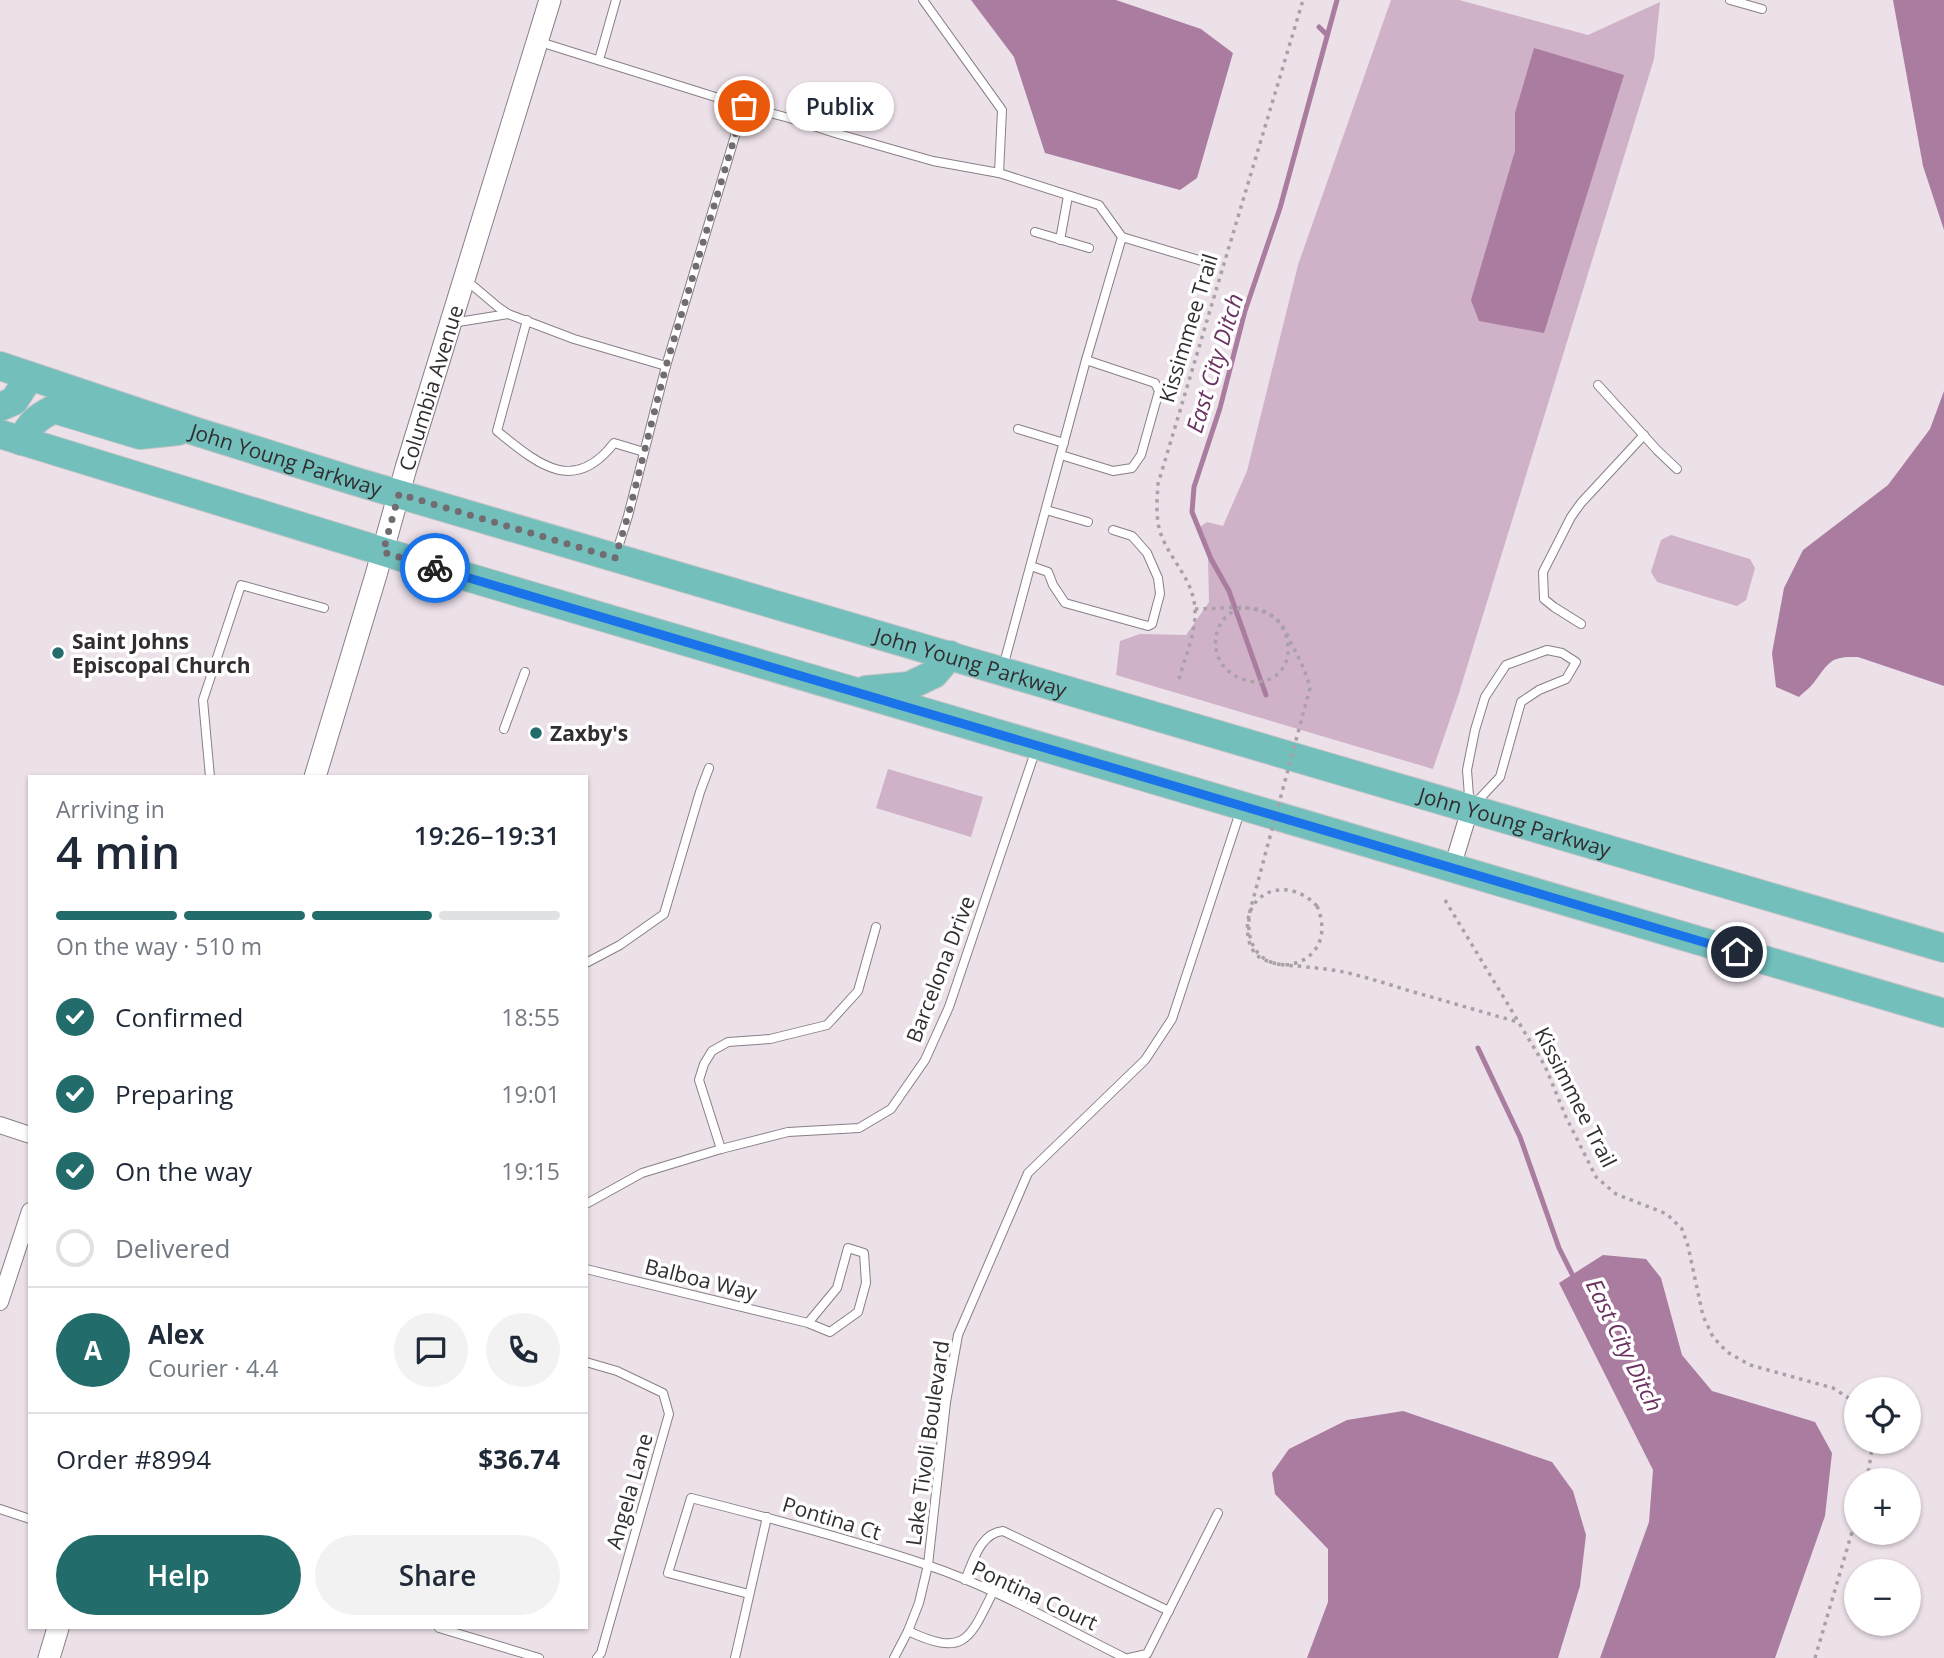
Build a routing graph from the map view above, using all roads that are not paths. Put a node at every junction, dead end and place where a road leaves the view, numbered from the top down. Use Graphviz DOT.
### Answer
graph roads {
  1 [pos="550,0"];
  2 [pos="615,0"];
  3 [pos="923,0"];
  4 [pos="1730,0"];
  5 [pos="1762,9"];
  6 [pos="537,41"];
  7 [pos="599,60"];
  8 [pos="744,106"];
  9 [pos="999,173"];
  10 [pos="1068,196"];
  11 [pos="1035,232"];
  12 [pos="1122,237"];
  13 [pos="1060,240"];
  14 [pos="1089,248"];
  15 [pos="1202,261"];
  16 [pos="465,279"];
  17 [pos="508,314"];
  18 [pos="527,320"];
  19 [pos="452,323"];
  20 [pos="1086,360"];
  21 [pos="0,366"];
  22 [pos="666,366"];
  23 [pos="30,376"];
  24 [pos="1598,385"];
  25 [pos="0,407"];
  26 [pos="1018,429"];
  27 [pos="191,430"];
  28 [pos="1644,435"];
  29 [pos="10,438"];
  30 [pos="1064,443"];
  31 [pos="644,452"];
  32 [pos="1061,455"];
  33 [pos="1677,469"];
  34 [pos="399,494"];
  35 [pos="1046,510"];
  36 [pos="1087,523"];
  37 [pos="1113,530"];
  38 [pos="383,552"];
  39 [pos="615,558"];
  40 [pos="1031,566"];
  41 [pos="324,608"];
  42 [pos="1581,624"];
  43 [pos="950,655"];
  44 [pos="1002,671"];
  45 [pos="525,672"];
  46 [pos="849,691"];
  47 [pos="504,730"];
  48 [pos="1037,746"];
  49 [pos="709,768"];
  50 [pos="210,775"];
  51 [pos="316,775"];
  52 [pos="1242,805"];
  53 [pos="1470,808"];
  54 [pos="1452,868"];
  55 [pos="876,927"];
  56 [pos="1944,948"];
  57 [pos="588,962"];
  58 [pos="1944,1013"];
  59 [pos="0,1125"];
  60 [pos="28,1134"];
  61 [pos="721,1149"];
  62 [pos="588,1203"];
  63 [pos="28,1217"];
  64 [pos="588,1269"];
  65 [pos="0,1302"];
  66 [pos="808,1323"];
  67 [pos="588,1363"];
  68 [pos="0,1509"];
  69 [pos="1218,1513"];
  70 [pos="767,1517"];
  71 [pos="28,1518"];
  72 [pos="928,1565"];
  73 [pos="965,1580"];
  74 [pos="993,1592"];
  75 [pos="749,1594"];
  76 [pos="1169,1611"];
  77 [pos="58,1629"];
  78 [pos="442,1629"];
  79 [pos="908,1631"];
  80 [pos="49,1658"];
  81 [pos="538,1658"];
  82 [pos="597,1658"];
  83 [pos="734,1658"];
  84 [pos="894,1658"];
  85 [pos="1127,1658"];
  1 -- 6 [label="street, Columbia Avenue"];
  2 -- 7 [label="lane"];
  3 -- 9 [label="lane"];
  4 -- 5 [label="lane"];
  6 -- 7 [label="lane"];
  6 -- 16 [label="street, Columbia Avenue"];
  7 -- 8 [label="lane"];
  8 -- 9 [label="lane"];
  8 -- 22 [label="lane"];
  9 -- 10 [label="lane"];
  10 -- 12 [label="lane"];
  10 -- 13 [label="lane"];
  11 -- 13 [label="lane"];
  12 -- 15 [label="lane"];
  12 -- 20 [label="lane"];
  13 -- 14 [label="lane"];
  16 -- 17 [label="lane"];
  16 -- 19 [label="street, Columbia Avenue"];
  17 -- 18 [label="lane"];
  17 -- 19 [label="lane"];
  18 -- 22 [label="lane"];
  18 -- 31 [label="lane"];
  19 -- 34 [label="street, Columbia Avenue"];
  20 -- 30 [label="lane"];
  20 -- 32 [label="lane"];
  21 -- 23 [label="highway, John Young Parkway"];
  22 -- 31 [label="lane"];
  23 -- 25 [label="highway"];
  23 -- 27 [label="highway, John Young Parkway"];
  24 -- 28 [label="lane"];
  26 -- 30 [label="lane"];
  27 -- 29 [label="highway"];
  27 -- 34 [label="highway, John Young Parkway"];
  28 -- 33 [label="lane"];
  28 -- 42 [label="lane"];
  29 -- 38 [label="highway"];
  30 -- 32 [label="lane"];
  31 -- 39 [label="lane"];
  32 -- 35 [label="lane"];
  34 -- 38 [label="street, Columbia Avenue"];
  34 -- 39 [label="highway, John Young Parkway"];
  35 -- 36 [label="lane"];
  35 -- 40 [label="lane"];
  37 -- 40 [label="lane"];
  38 -- 46 [label="highway"];
  38 -- 51 [label="street, Columbia Avenue"];
  39 -- 43 [label="highway, John Young Parkway"];
  40 -- 44 [label="lane"];
  41 -- 50 [label="lane"];
  43 -- 44 [label="highway, John Young Parkway"];
  43 -- 46 [label="highway"];
  44 -- 53 [label="highway, John Young Parkway"];
  45 -- 47 [label="lane"];
  46 -- 48 [label="highway"];
  48 -- 52 [label="highway"];
  48 -- 61 [label="lane, Barcelona Drive"];
  49 -- 57 [label="lane"];
  52 -- 54 [label="highway"];
  52 -- 72 [label="lane, Lake Tivoli Boulevard"];
  53 -- 53 [label="lane"];
  53 -- 54 [label="street"];
  53 -- 56 [label="highway, John Young Parkway"];
  54 -- 58 [label="highway"];
  55 -- 61 [label="lane"];
  59 -- 60 [label="street"];
  61 -- 62 [label="lane"];
  63 -- 65 [label="street"];
  64 -- 66 [label="lane, Balboa Way"];
  66 -- 66 [label="lane, Balboa Way"];
  67 -- 82 [label="lane, Angela Lane"];
  68 -- 71 [label="lane"];
  69 -- 76 [label="lane"];
  70 -- 72 [label="lane, Pontina Ct"];
  70 -- 75 [label="lane"];
  70 -- 75 [label="lane, Pontina Ct"];
  72 -- 73 [label="lane, Pontina Court"];
  72 -- 79 [label="lane, Lake Tivoli Boulevard"];
  73 -- 74 [label="lane, Pontina Court"];
  73 -- 76 [label="lane"];
  74 -- 79 [label="lane"];
  74 -- 85 [label="lane, Pontina Court"];
  75 -- 83 [label="lane"];
  76 -- 85 [label="lane, Pontina Court"];
  77 -- 80 [label="street"];
  78 -- 81 [label="lane"];
  79 -- 84 [label="lane, Lake Tivoli Boulevard"];
}
